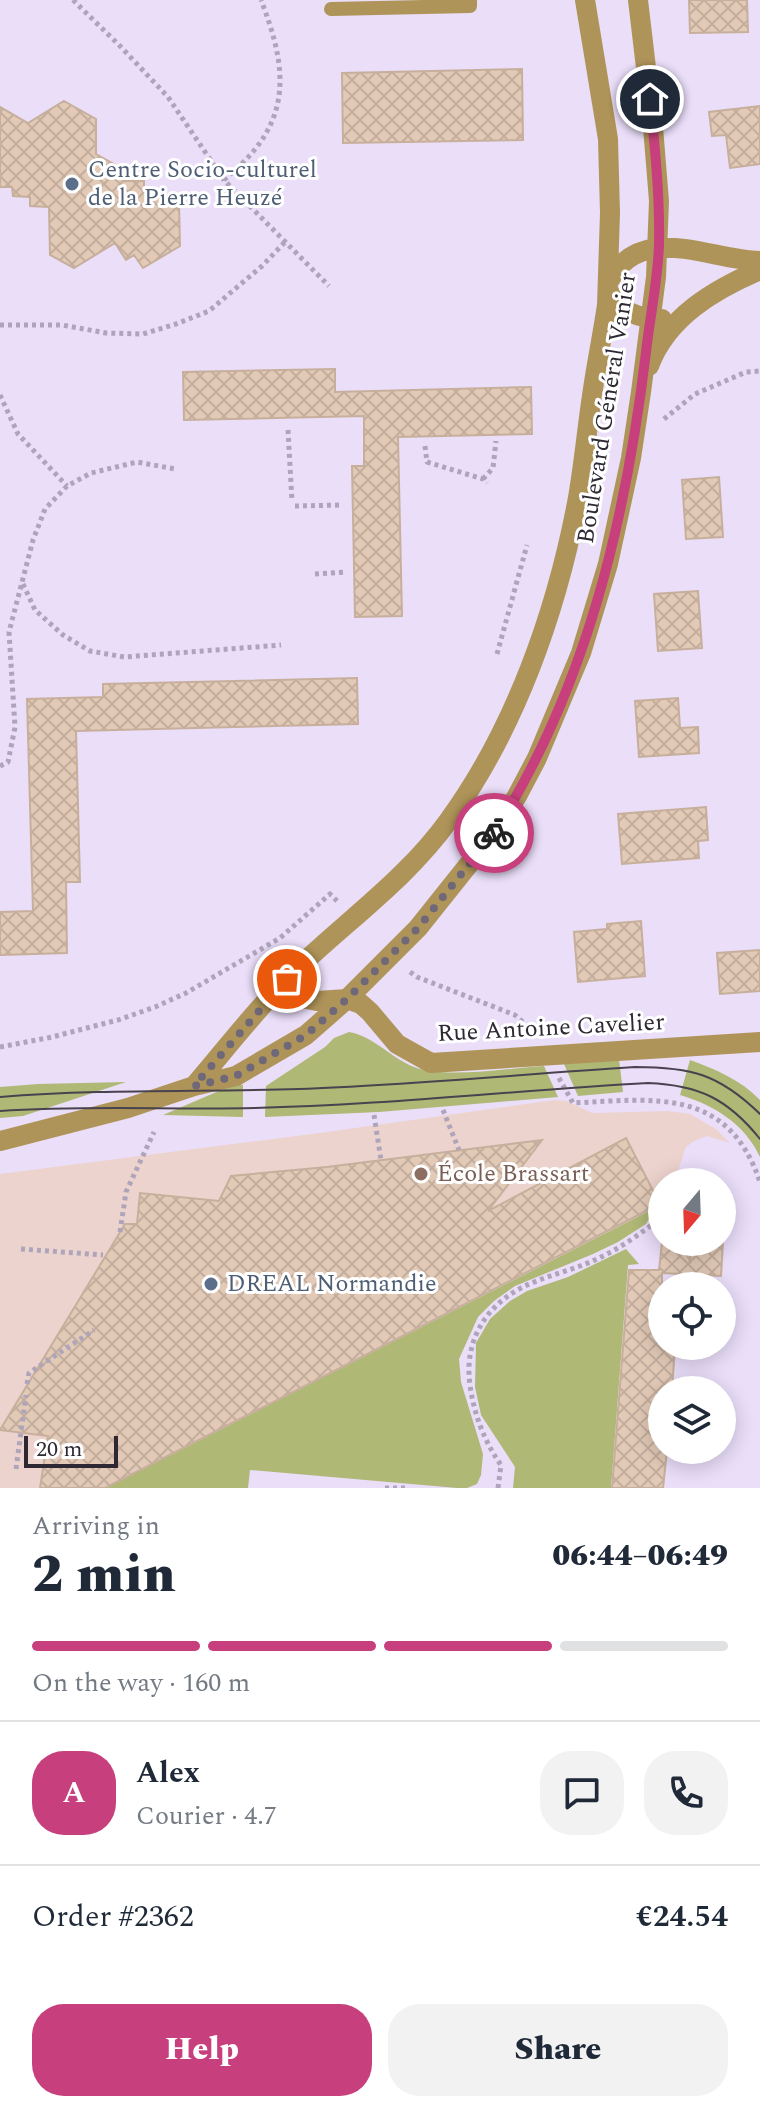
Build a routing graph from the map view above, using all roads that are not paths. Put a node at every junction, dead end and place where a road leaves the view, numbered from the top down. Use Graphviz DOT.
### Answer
graph roads {
  1 [pos="470,0"];
  2 [pos="585,0"];
  3 [pos="638,0"];
  4 [pos="331,9"];
  5 [pos="659,201"];
  6 [pos="659,247"];
  7 [pos="703,252"];
  8 [pos="760,261"];
  9 [pos="760,270"];
  10 [pos="608,285"];
  11 [pos="689,311"];
  12 [pos="650,317"];
  13 [pos="641,392"];
  14 [pos="274,993"];
  15 [pos="347,999"];
  16 [pos="760,1042"];
  17 [pos="194,1086"];
  18 [pos="3,1139"];
  1 -- 4 [label="lane"];
  2 -- 10 [label="street, Boulevard Général Vanier"];
  3 -- 5 [label="street, Boulevard Général Vanier"];
  5 -- 6 [label="street, Boulevard Général Vanier"];
  5 -- 7 [label="street"];
  6 -- 7 [label="street"];
  6 -- 10 [label="street"];
  6 -- 12 [label="street, Boulevard Général Vanier"];
  7 -- 8 [label="street"];
  9 -- 11 [label="street"];
  10 -- 12 [label="street"];
  10 -- 14 [label="street, Boulevard Général Vanier"];
  11 -- 12 [label="street"];
  11 -- 13 [label="street"];
  12 -- 13 [label="street, Boulevard Général Vanier"];
  13 -- 15 [label="street, Boulevard Général Vanier"];
  14 -- 15 [label="street"];
  14 -- 17 [label="street, Boulevard Général Vanier"];
  15 -- 16 [label="street, Rue Antoine Cavelier"];
  15 -- 17 [label="street, Boulevard Général Vanier"];
  17 -- 18 [label="street, Boulevard Général Vanier"];
}
